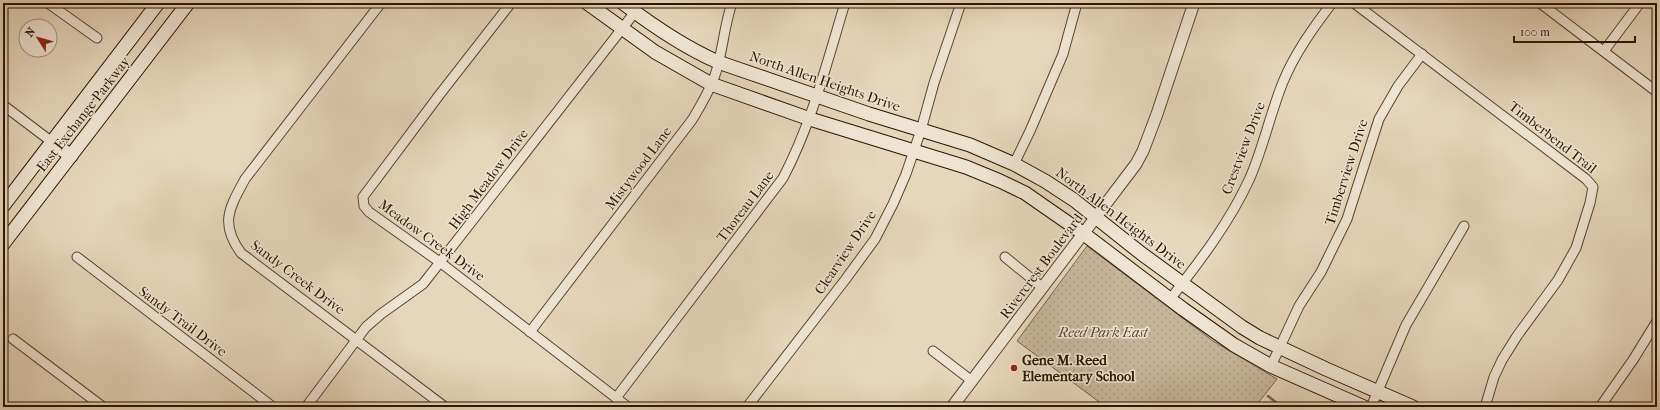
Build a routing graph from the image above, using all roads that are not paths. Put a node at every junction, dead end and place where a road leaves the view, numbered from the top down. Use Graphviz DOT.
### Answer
graph roads {
  1 [pos="48,3"];
  2 [pos="158,3"];
  3 [pos="188,3"];
  4 [pos="381,3"];
  5 [pos="512,3"];
  6 [pos="587,3"];
  7 [pos="623,3"];
  8 [pos="732,3"];
  9 [pos="845,3"];
  10 [pos="961,3"];
  11 [pos="1077,3"];
  12 [pos="1194,3"];
  13 [pos="1332,3"];
  14 [pos="1354,3"];
  15 [pos="1540,3"];
  16 [pos="1640,3"];
  17 [pos="635,12"];
  18 [pos="622,29"];
  19 [pos="97,38"];
  20 [pos="1604,51"];
  21 [pos="1422,54"];
  22 [pos="718,62"];
  23 [pos="711,84"];
  24 [pos="1657,92"];
  25 [pos="817,96"];
  26 [pos="3,105"];
  27 [pos="810,119"];
  28 [pos="921,130"];
  29 [pos="52,142"];
  30 [pos="914,150"];
  31 [pos="70,156"];
  32 [pos="1014,164"];
  33 [pos="3,206"];
  34 [pos="1096,218"];
  35 [pos="1464,226"];
  36 [pos="1084,234"];
  37 [pos="3,244"];
  38 [pos="77,257"];
  39 [pos="1005,257"];
  40 [pos="441,263"];
  41 [pos="1182,284"];
  42 [pos="1043,288"];
  43 [pos="1171,298"];
  44 [pos="1657,321"];
  45 [pos="530,332"];
  46 [pos="13,338"];
  47 [pos="356,339"];
  48 [pos="1280,347"];
  49 [pos="933,351"];
  50 [pos="1271,366"];
  51 [pos="972,381"];
  52 [pos="1377,391"];
  53 [pos="616,398"];
  54 [pos="103,407"];
  55 [pos="273,407"];
  56 [pos="306,407"];
  57 [pos="445,407"];
  58 [pos="628,407"];
  59 [pos="747,407"];
  60 [pos="952,407"];
  61 [pos="1364,407"];
  62 [pos="1371,407"];
  63 [pos="1413,407"];
  64 [pos="1485,407"];
  65 [pos="1600,407"];
  1 -- 19 [label="street"];
  2 -- 29 [label="main road, East Exchange Parkway"];
  3 -- 31 [label="main road, East Exchange Parkway"];
  4 -- 47 [label="street, Sandy Creek Drive"];
  5 -- 40 [label="street, Meadow Creek Drive"];
  6 -- 18 [label="main road"];
  7 -- 17 [label="main road, North Allen Heights Drive"];
  8 -- 22 [label="street, Mistywood Lane"];
  9 -- 25 [label="street, Thoreau Lane"];
  10 -- 28 [label="street, Clearview Drive"];
  11 -- 32 [label="street"];
  12 -- 34 [label="street, Rivercrest Boulevard"];
  13 -- 41 [label="street, Crestview Drive"];
  14 -- 21 [label="street, Timberbend Trail"];
  15 -- 20 [label="street"];
  16 -- 20 [label="street"];
  17 -- 18 [label="street, High Meadow Drive"];
  17 -- 22 [label="main road, North Allen Heights Drive"];
  18 -- 23 [label="main road"];
  18 -- 40 [label="street, High Meadow Drive"];
  20 -- 24 [label="street"];
  21 -- 48 [label="street, Timberview Drive"];
  21 -- 64 [label="street, Timberbend Trail"];
  22 -- 23 [label="street, Mistywood Lane"];
  22 -- 25 [label="main road, North Allen Heights Drive"];
  23 -- 27 [label="main road"];
  23 -- 45 [label="street, Mistywood Lane"];
  25 -- 27 [label="street, Thoreau Lane"];
  25 -- 28 [label="main road, North Allen Heights Drive"];
  26 -- 29 [label="street"];
  27 -- 30 [label="main road"];
  27 -- 53 [label="street, Thoreau Lane"];
  28 -- 30 [label="street, Clearview Drive"];
  28 -- 32 [label="main road, North Allen Heights Drive"];
  29 -- 31 [label="main road"];
  29 -- 33 [label="main road, East Exchange Parkway"];
  30 -- 36 [label="main road"];
  30 -- 59 [label="street, Clearview Drive"];
  31 -- 37 [label="main road, East Exchange Parkway"];
  32 -- 34 [label="main road, North Allen Heights Drive"];
  34 -- 36 [label="street, Rivercrest Boulevard"];
  34 -- 41 [label="main road, North Allen Heights Drive"];
  35 -- 52 [label="street"];
  36 -- 42 [label="street, Rivercrest Boulevard"];
  36 -- 43 [label="main road"];
  38 -- 55 [label="street, Sandy Trail Drive"];
  39 -- 42 [label="street"];
  40 -- 45 [label="street, Meadow Creek Drive"];
  40 -- 47 [label="street, High Meadow Drive"];
  41 -- 43 [label="street, Crestview Drive"];
  41 -- 48 [label="main road, North Allen Heights Drive"];
  42 -- 51 [label="street, Rivercrest Boulevard"];
  43 -- 50 [label="main road"];
  44 -- 65 [label="street"];
  45 -- 53 [label="street, Meadow Creek Drive"];
  46 -- 54 [label="street"];
  47 -- 56 [label="street, High Meadow Drive"];
  47 -- 57 [label="street, Sandy Creek Drive"];
  48 -- 50 [label="street, Timberview Drive"];
  48 -- 52 [label="main road, North Allen Heights Drive"];
  49 -- 51 [label="street"];
  50 -- 61 [label="main road"];
  51 -- 60 [label="street, Rivercrest Boulevard"];
  52 -- 62 [label="street"];
  52 -- 63 [label="main road, North Allen Heights Drive"];
  53 -- 58 [label="street, Meadow Creek Drive"];
}
